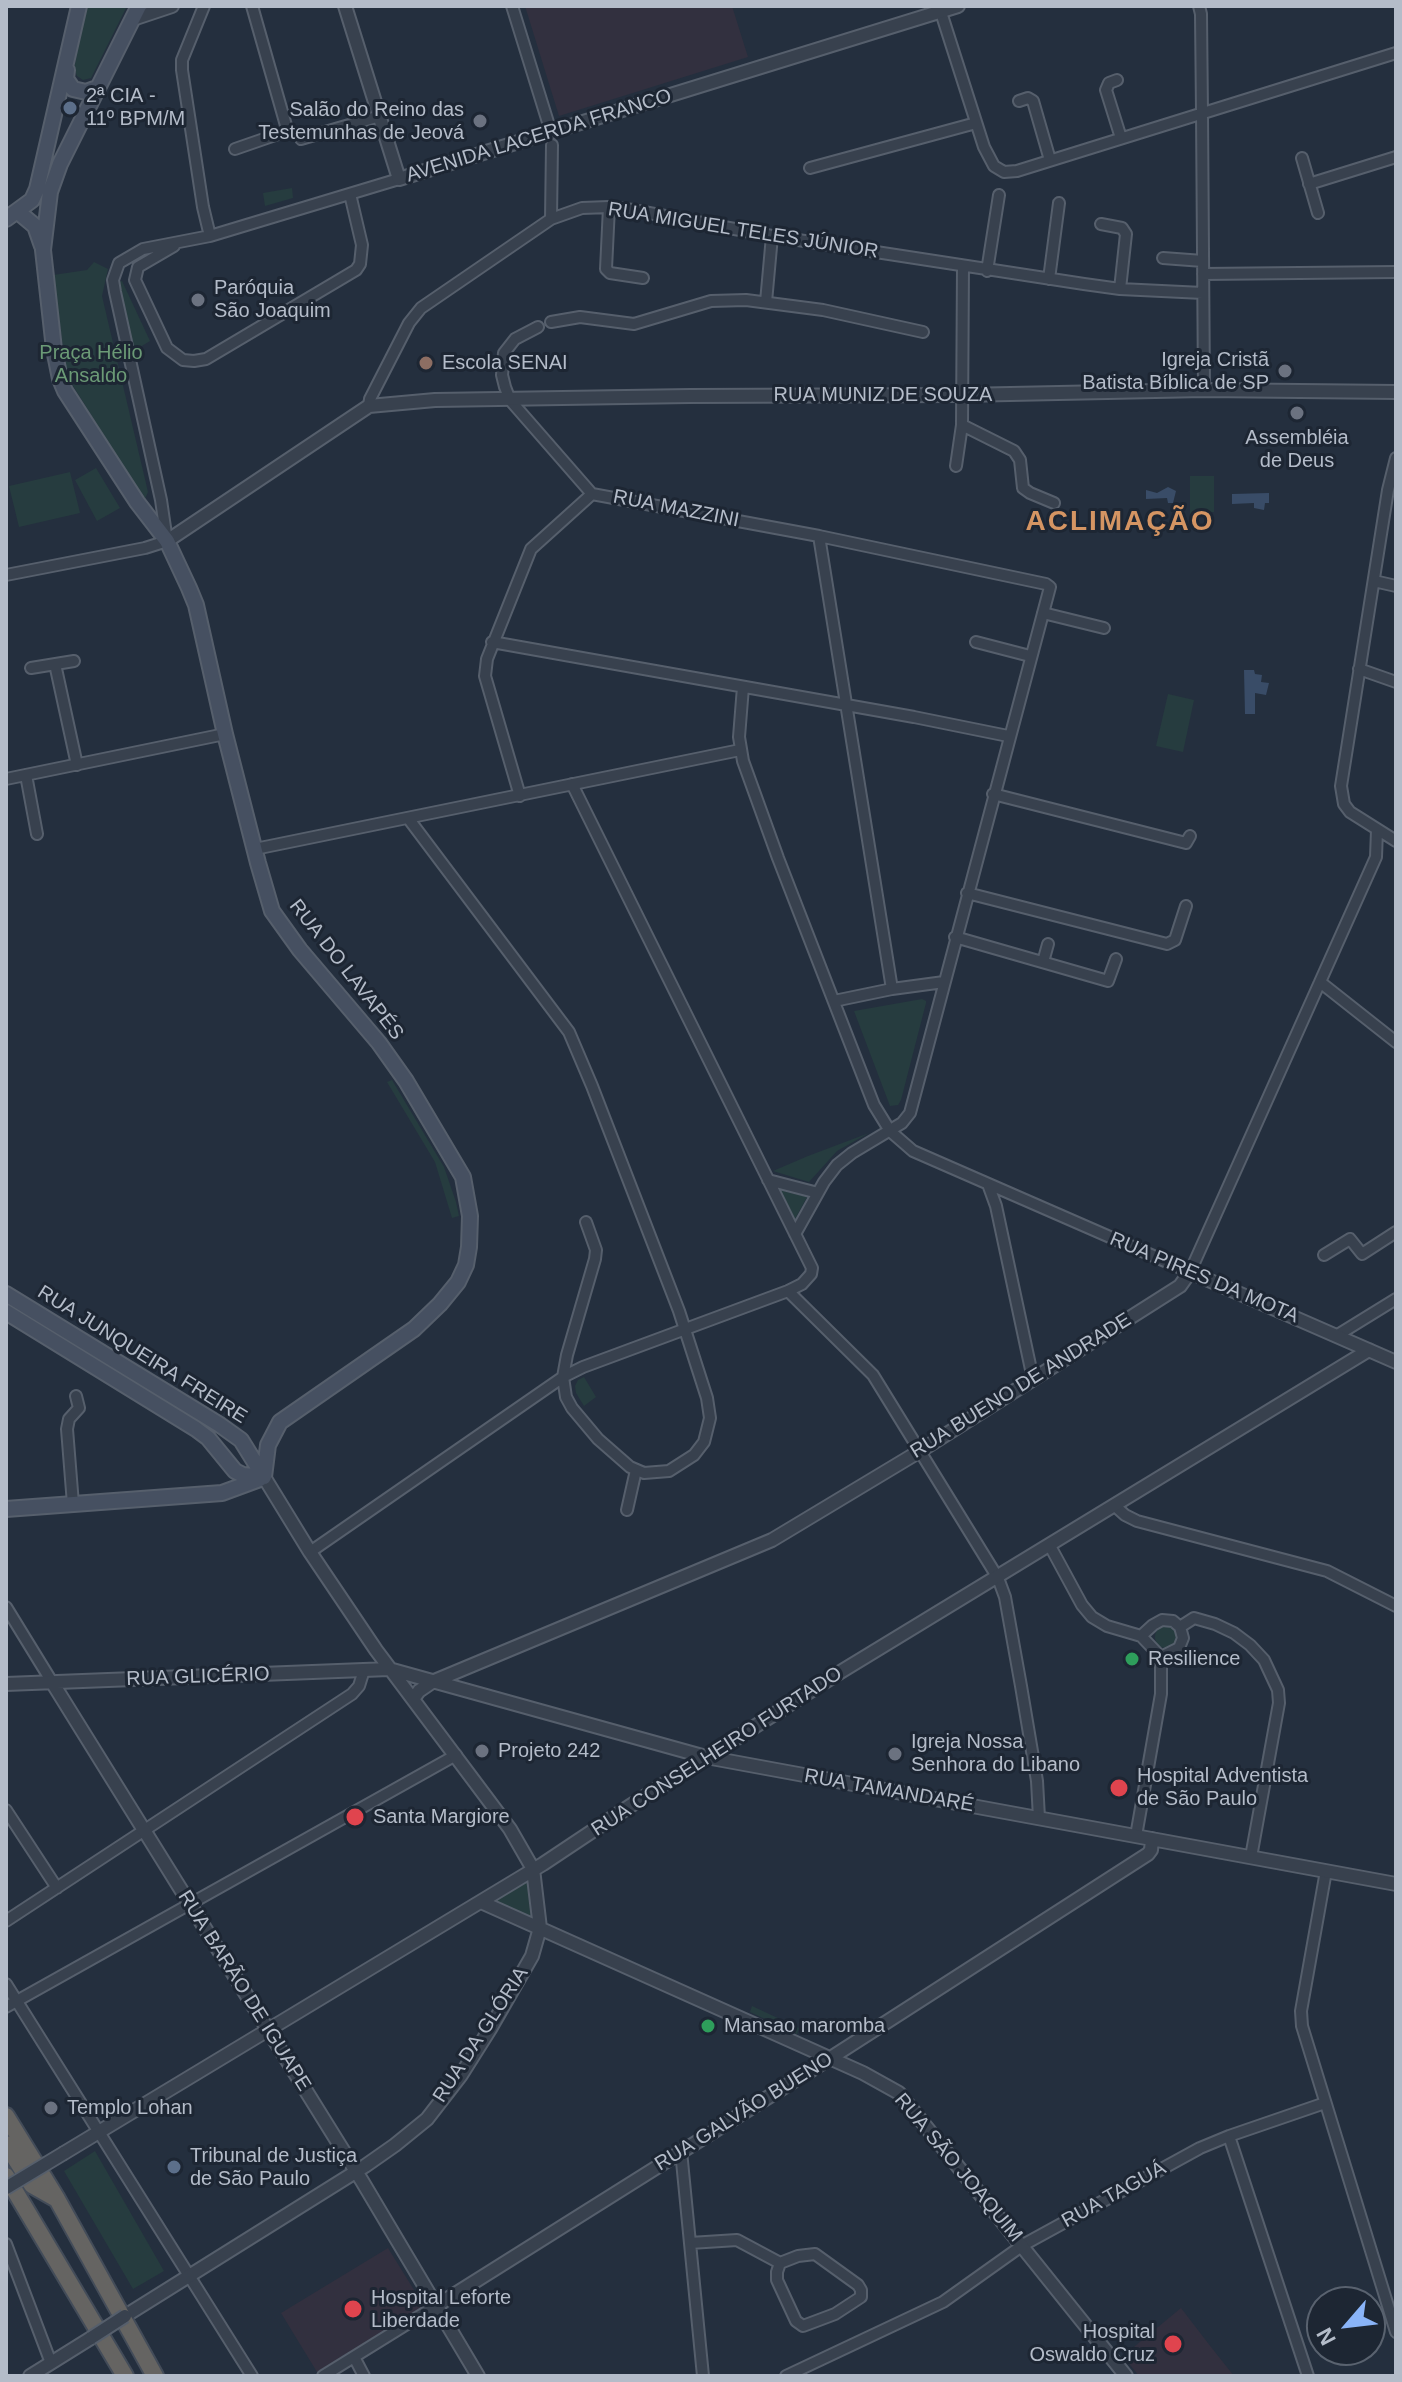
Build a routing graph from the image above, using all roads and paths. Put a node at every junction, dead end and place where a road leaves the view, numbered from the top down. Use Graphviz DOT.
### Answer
graph roads {
  1 [pos="79,6"];
  2 [pos="204,6"];
  3 [pos="252,6"];
  4 [pos="345,6"];
  5 [pos="512,6"];
  6 [pos="958,6"];
  7 [pos="1199,6"];
  8 [pos="166,7"];
  9 [pos="940,9"];
  10 [pos="136,13"];
  11 [pos="1396,53"];
  12 [pos="66,66"];
  13 [pos="1117,80"];
  14 [pos="97,88"];
  15 [pos="1019,101"];
  16 [pos="1202,113"];
  17 [pos="380,116"];
  18 [pos="976,123"];
  19 [pos="551,138"];
  20 [pos="1121,138"];
  21 [pos="301,139"];
  22 [pos="235,149"];
  23 [pos="1396,157"];
  24 [pos="1302,158"];
  25 [pos="1050,160"];
  26 [pos="810,168"];
  27 [pos="399,179"];
  28 [pos="1309,184"];
  29 [pos="44,192"];
  30 [pos="350,194"];
  31 [pos="999,195"];
  32 [pos="1059,203"];
  33 [pos="609,207"];
  34 [pos="1318,213"];
  35 [pos="12,215"];
  36 [pos="551,219"];
  37 [pos="1101,224"];
  38 [pos="210,236"];
  39 [pos="772,236"];
  40 [pos="179,243"];
  41 [pos="43,250"];
  42 [pos="1163,258"];
  43 [pos="1203,261"];
  44 [pos="963,266"];
  45 [pos="987,271"];
  46 [pos="1396,272"];
  47 [pos="1203,274"];
  48 [pos="643,278"];
  49 [pos="1049,279"];
  50 [pos="1120,289"];
  51 [pos="1203,293"];
  52 [pos="766,302"];
  53 [pos="551,322"];
  54 [pos="538,327"];
  55 [pos="923,332"];
  56 [pos="1204,390"];
  57 [pos="1396,392"];
  58 [pos="962,395"];
  59 [pos="510,400"];
  60 [pos="369,406"];
  61 [pos="962,425"];
  62 [pos="1396,458"];
  63 [pos="956,466"];
  64 [pos="1392,490"];
  65 [pos="592,494"];
  66 [pos="1054,503"];
  67 [pos="819,536"];
  68 [pos="167,541"];
  69 [pos="6,575"];
  70 [pos="1374,581"];
  71 [pos="1396,586"];
  72 [pos="1043,613"];
  73 [pos="1104,628"];
  74 [pos="492,642"];
  75 [pos="976,642"];
  76 [pos="1030,656"];
  77 [pos="74,661"];
  78 [pos="55,664"];
  79 [pos="31,668"];
  80 [pos="1359,669"];
  81 [pos="1396,682"];
  82 [pos="743,687"];
  83 [pos="845,706"];
  84 [pos="225,734"];
  85 [pos="1008,736"];
  86 [pos="740,750"];
  87 [pos="77,765"];
  88 [pos="26,775"];
  89 [pos="6,779"];
  90 [pos="572,784"];
  91 [pos="993,794"];
  92 [pos="520,796"];
  93 [pos="408,818"];
  94 [pos="1377,830"];
  95 [pos="37,834"];
  96 [pos="1190,836"];
  97 [pos="1396,841"];
  98 [pos="255,849"];
  99 [pos="967,893"];
  100 [pos="1186,906"];
  101 [pos="955,937"];
  102 [pos="1048,944"];
  103 [pos="1116,959"];
  104 [pos="1043,962"];
  105 [pos="944,982"];
  106 [pos="1320,982"];
  107 [pos="892,989"];
  108 [pos="834,1001"];
  109 [pos="1396,1042"];
  110 [pos="890,1131"];
  111 [pos="768,1180"];
  112 [pos="988,1184"];
  113 [pos="818,1193"];
  114 [pos="1012,1195"];
  115 [pos="996,1206"];
  116 [pos="586,1222"];
  117 [pos="1396,1232"];
  118 [pos="795,1234"];
  119 [pos="1324,1255"];
  120 [pos="1190,1272"];
  121 [pos="788,1291"];
  122 [pos="6,1294"];
  123 [pos="1396,1299"];
  124 [pos="6,1312"];
  125 [pos="686,1329"];
  126 [pos="1336,1336"];
  127 [pos="1369,1350"];
  128 [pos="108,1356"];
  129 [pos="1396,1362"];
  130 [pos="100,1370"];
  131 [pos="563,1377"];
  132 [pos="1033,1379"];
  133 [pos="76,1396"];
  134 [pos="920,1451"];
  135 [pos="636,1470"];
  136 [pos="264,1477"];
  137 [pos="73,1504"];
  138 [pos="1115,1506"];
  139 [pos="6,1509"];
  140 [pos="627,1510"];
  141 [pos="1050,1546"];
  142 [pos="310,1552"];
  143 [pos="998,1578"];
  144 [pos="1396,1606"];
  145 [pos="6,1607"];
  146 [pos="1180,1627"];
  147 [pos="1141,1636"];
  148 [pos="376,1650"];
  149 [pos="1161,1657"];
  150 [pos="389,1669"];
  151 [pos="367,1670"];
  152 [pos="52,1682"];
  153 [pos="432,1682"];
  154 [pos="6,1684"];
  155 [pos="413,1699"];
  156 [pos="456,1755"];
  157 [pos="706,1757"];
  158 [pos="6,1810"];
  159 [pos="1039,1818"];
  160 [pos="145,1831"];
  161 [pos="1136,1836"];
  162 [pos="1152,1839"];
  163 [pos="520,1845"];
  164 [pos="553,1857"];
  165 [pos="1251,1857"];
  166 [pos="533,1869"];
  167 [pos="1326,1871"];
  168 [pos="1396,1884"];
  169 [pos="57,1888"];
  170 [pos="481,1902"];
  171 [pos="190,1905"];
  172 [pos="6,1921"];
  173 [pos="540,1928"];
  174 [pos="6,1984"];
  175 [pos="17,2001"];
  176 [pos="6,2007"];
  177 [pos="268,2030"];
  178 [pos="829,2059"];
  179 [pos="1325,2103"];
  180 [pos="6,2116"];
  181 [pos="99,2132"];
  182 [pos="1229,2136"];
  183 [pos="6,2144"];
  184 [pos="681,2151"];
  185 [pos="356,2172"];
  186 [pos="6,2176"];
  187 [pos="6,2188"];
  188 [pos="57,2199"];
  189 [pos="690,2243"];
  190 [pos="6,2244"];
  191 [pos="1023,2245"];
  192 [pos="780,2263"];
  193 [pos="188,2277"];
  194 [pos="436,2306"];
  195 [pos="1396,2332"];
  196 [pos="354,2357"];
  197 [pos="51,2363"];
  198 [pos="155,2373"];
  199 [pos="30,2376"];
  200 [pos="125,2376"];
  201 [pos="252,2376"];
  202 [pos="323,2376"];
  203 [pos="364,2376"];
  204 [pos="478,2376"];
  205 [pos="703,2376"];
  206 [pos="786,2376"];
  207 [pos="1126,2376"];
  208 [pos="1308,2376"];
  1 -- 12 [label="main road"];
  2 -- 38 [label="street"];
  3 -- 22 [label="street"];
  4 -- 17 [label="street"];
  5 -- 19 [label="street"];
  6 -- 9 [label="street, AVENIDA LACERDA FRANCO"];
  7 -- 16 [label="street"];
  8 -- 10 [label="street"];
  9 -- 18 [label="street"];
  9 -- 19 [label="street, AVENIDA LACERDA FRANCO"];
  10 -- 14 [label="main road"];
  11 -- 16 [label="street"];
  12 -- 14 [label="main road"];
  12 -- 29 [label="main road"];
  13 -- 20 [label="street"];
  14 -- 29 [label="main road"];
  15 -- 25 [label="street"];
  16 -- 20 [label="street"];
  16 -- 43 [label="street"];
  17 -- 21 [label="street"];
  17 -- 27 [label="street"];
  18 -- 25 [label="street"];
  18 -- 26 [label="street"];
  19 -- 27 [label="street, AVENIDA LACERDA FRANCO"];
  19 -- 36 [label="street"];
  20 -- 25 [label="street"];
  23 -- 28 [label="street"];
  24 -- 28 [label="street"];
  27 -- 30 [label="street, AVENIDA LACERDA FRANCO"];
  28 -- 34 [label="street"];
  29 -- 35 [label="main road"];
  29 -- 41 [label="main road, RUA DO LAVAPÉS"];
  30 -- 38 [label="street, AVENIDA LACERDA FRANCO"];
  30 -- 40 [label="street"];
  31 -- 45 [label="street"];
  32 -- 49 [label="street"];
  33 -- 36 [label="street, RUA MIGUEL TELES JÚNIOR"];
  33 -- 39 [label="street, RUA MIGUEL TELES JÚNIOR"];
  33 -- 48 [label="street"];
  35 -- 41 [label="main road"];
  36 -- 60 [label="street, RUA MIGUEL TELES JÚNIOR"];
  37 -- 50 [label="street"];
  38 -- 40 [label="street, AVENIDA LACERDA FRANCO"];
  39 -- 44 [label="street, RUA MIGUEL TELES JÚNIOR"];
  39 -- 52 [label="street"];
  40 -- 68 [label="street, AVENIDA LACERDA FRANCO"];
  41 -- 68 [label="main road, RUA DO LAVAPÉS"];
  42 -- 43 [label="street"];
  43 -- 47 [label="street"];
  44 -- 45 [label="street, RUA MIGUEL TELES JÚNIOR"];
  44 -- 58 [label="street"];
  45 -- 49 [label="street, RUA MIGUEL TELES JÚNIOR"];
  46 -- 47 [label="street"];
  47 -- 51 [label="street"];
  49 -- 50 [label="street, RUA MIGUEL TELES JÚNIOR"];
  50 -- 51 [label="street, RUA MIGUEL TELES JÚNIOR"];
  51 -- 56 [label="street"];
  52 -- 53 [label="street"];
  52 -- 55 [label="street"];
  54 -- 59 [label="street"];
  56 -- 57 [label="street, RUA MUNIZ DE SOUZA"];
  56 -- 58 [label="street, RUA MUNIZ DE SOUZA"];
  58 -- 59 [label="street, RUA MUNIZ DE SOUZA"];
  58 -- 61 [label="street"];
  59 -- 60 [label="street, RUA MUNIZ DE SOUZA"];
  59 -- 65 [label="street"];
  60 -- 68 [label="street"];
  61 -- 63 [label="street"];
  61 -- 66 [label="street"];
  62 -- 64 [label="street"];
  64 -- 70 [label="street"];
  65 -- 67 [label="street, RUA MAZZINI"];
  65 -- 74 [label="street, RUA MAZZINI"];
  67 -- 72 [label="street, RUA MAZZINI"];
  67 -- 83 [label="street"];
  68 -- 69 [label="street"];
  68 -- 84 [label="main road, RUA DO LAVAPÉS"];
  70 -- 71 [label="street"];
  70 -- 80 [label="street"];
  72 -- 73 [label="street"];
  72 -- 76 [label="street"];
  74 -- 82 [label="street"];
  74 -- 92 [label="street, RUA MAZZINI"];
  75 -- 76 [label="street"];
  76 -- 85 [label="street"];
  77 -- 78 [label="street"];
  78 -- 79 [label="street"];
  78 -- 87 [label="street"];
  80 -- 81 [label="street"];
  80 -- 94 [label="street"];
  82 -- 83 [label="street"];
  82 -- 86 [label="street"];
  83 -- 85 [label="street"];
  83 -- 107 [label="street"];
  84 -- 87 [label="street"];
  84 -- 98 [label="main road, RUA DO LAVAPÉS"];
  85 -- 91 [label="street"];
  86 -- 90 [label="street"];
  86 -- 108 [label="street"];
  87 -- 88 [label="street"];
  88 -- 89 [label="street"];
  88 -- 95 [label="street"];
  90 -- 92 [label="street"];
  90 -- 111 [label="street"];
  91 -- 96 [label="street"];
  91 -- 99 [label="street"];
  92 -- 93 [label="street"];
  93 -- 98 [label="street"];
  93 -- 125 [label="street"];
  94 -- 97 [label="street"];
  94 -- 106 [label="street, RUA BUENO DE ANDRADE"];
  98 -- 136 [label="main road, RUA DO LAVAPÉS"];
  99 -- 100 [label="street"];
  99 -- 101 [label="street"];
  101 -- 104 [label="street"];
  101 -- 105 [label="street"];
  102 -- 104 [label="street"];
  103 -- 104 [label="street"];
  105 -- 107 [label="street"];
  105 -- 110 [label="street"];
  106 -- 109 [label="street"];
  106 -- 120 [label="street, RUA BUENO DE ANDRADE"];
  107 -- 108 [label="street"];
  108 -- 110 [label="street"];
  110 -- 112 [label="street, RUA PIRES DA MOTA"];
  110 -- 113 [label="street"];
  111 -- 113 [label="street"];
  111 -- 118 [label="street"];
  112 -- 114 [label="street, RUA PIRES DA MOTA"];
  112 -- 115 [label="street"];
  113 -- 118 [label="street"];
  114 -- 115 [label="street"];
  114 -- 120 [label="street, RUA PIRES DA MOTA"];
  115 -- 132 [label="street"];
  116 -- 131 [label="street"];
  117 -- 119 [label="street"];
  118 -- 121 [label="street"];
  120 -- 126 [label="street, RUA PIRES DA MOTA"];
  120 -- 132 [label="street, RUA BUENO DE ANDRADE"];
  121 -- 125 [label="street"];
  121 -- 134 [label="street"];
  122 -- 128 [label="main road, RUA JUNQUEIRA FREIRE"];
  123 -- 126 [label="street"];
  124 -- 130 [label="main road, RUA JUNQUEIRA FREIRE"];
  125 -- 131 [label="street"];
  125 -- 135 [label="street"];
  126 -- 127 [label="street, RUA PIRES DA MOTA"];
  127 -- 129 [label="street, RUA PIRES DA MOTA"];
  127 -- 138 [label="street, RUA CONSELHEIRO FURTADO"];
  128 -- 130 [label="main road"];
  128 -- 136 [label="main road, RUA JUNQUEIRA FREIRE"];
  130 -- 136 [label="main road, RUA JUNQUEIRA FREIRE"];
  131 -- 135 [label="street"];
  131 -- 142 [label="street"];
  132 -- 134 [label="street, RUA BUENO DE ANDRADE"];
  133 -- 137 [label="street"];
  134 -- 143 [label="street"];
  134 -- 153 [label="street, RUA BUENO DE ANDRADE"];
  135 -- 140 [label="street"];
  136 -- 137 [label="main road"];
  136 -- 142 [label="street"];
  137 -- 139 [label="main road"];
  138 -- 141 [label="street, RUA CONSELHEIRO FURTADO"];
  138 -- 144 [label="street"];
  141 -- 143 [label="street, RUA CONSELHEIRO FURTADO"];
  141 -- 147 [label="street"];
  142 -- 148 [label="street"];
  143 -- 157 [label="street, RUA CONSELHEIRO FURTADO"];
  143 -- 159 [label="street"];
  145 -- 152 [label="street, RUA BARÃO DE IGUAPE"];
  146 -- 147 [label="street"];
  146 -- 149 [label="street"];
  146 -- 165 [label="street"];
  147 -- 149 [label="street"];
  148 -- 150 [label="street"];
  148 -- 151 [label="street"];
  149 -- 161 [label="street"];
  150 -- 151 [label="street, RUA GLICÉRIO"];
  150 -- 153 [label="street, RUA TAMANDARÉ"];
  150 -- 155 [label="street, RUA DA GLÓRIA"];
  151 -- 152 [label="street, RUA GLICÉRIO"];
  151 -- 160 [label="street"];
  152 -- 154 [label="street, RUA GLICÉRIO"];
  152 -- 160 [label="street, RUA BARÃO DE IGUAPE"];
  153 -- 155 [label="street, RUA BUENO DE ANDRADE"];
  153 -- 157 [label="street, RUA TAMANDARÉ"];
  155 -- 156 [label="street, RUA DA GLÓRIA"];
  156 -- 163 [label="street, RUA DA GLÓRIA"];
  156 -- 171 [label="street"];
  157 -- 159 [label="street, RUA TAMANDARÉ"];
  157 -- 164 [label="street, RUA CONSELHEIRO FURTADO"];
  158 -- 169 [label="street"];
  159 -- 161 [label="street, RUA TAMANDARÉ"];
  160 -- 169 [label="street"];
  160 -- 171 [label="street, RUA BARÃO DE IGUAPE"];
  161 -- 162 [label="street, RUA TAMANDARÉ"];
  162 -- 165 [label="street, RUA TAMANDARÉ"];
  162 -- 178 [label="street, RUA GALVÃO BUENO"];
  163 -- 164 [label="street"];
  163 -- 166 [label="street, RUA DA GLÓRIA"];
  164 -- 166 [label="street, RUA CONSELHEIRO FURTADO"];
  165 -- 167 [label="street, RUA TAMANDARÉ"];
  166 -- 170 [label="street, RUA CONSELHEIRO FURTADO"];
  166 -- 173 [label="street, RUA DA GLÓRIA"];
  167 -- 168 [label="street, RUA TAMANDARÉ"];
  167 -- 179 [label="street"];
  169 -- 172 [label="street"];
  170 -- 173 [label="street, RUA SÃO JOAQUIM"];
  170 -- 177 [label="street, RUA CONSELHEIRO FURTADO"];
  171 -- 175 [label="street"];
  171 -- 177 [label="street, RUA BARÃO DE IGUAPE"];
  173 -- 178 [label="street, RUA SÃO JOAQUIM"];
  173 -- 185 [label="street, RUA DA GLÓRIA"];
  174 -- 175 [label="street"];
  175 -- 176 [label="street"];
  175 -- 181 [label="street"];
  177 -- 181 [label="street, RUA CONSELHEIRO FURTADO"];
  177 -- 185 [label="street, RUA BARÃO DE IGUAPE"];
  178 -- 184 [label="street, RUA GALVÃO BUENO"];
  178 -- 191 [label="street, RUA SÃO JOAQUIM"];
  179 -- 182 [label="street, RUA TAGUÁ"];
  179 -- 195 [label="street"];
  180 -- 188 [label="highway"];
  181 -- 187 [label="street, RUA CONSELHEIRO FURTADO, bridge"];
  181 -- 193 [label="street"];
  182 -- 191 [label="street, RUA TAGUÁ"];
  182 -- 208 [label="street"];
  183 -- 188 [label="highway"];
  184 -- 189 [label="street"];
  184 -- 194 [label="street, RUA GALVÃO BUENO"];
  185 -- 193 [label="street, RUA DA GLÓRIA"];
  185 -- 194 [label="street, RUA BARÃO DE IGUAPE"];
  186 -- 200 [label="highway"];
  188 -- 198 [label="highway"];
  189 -- 192 [label="street"];
  189 -- 205 [label="street"];
  190 -- 197 [label="street"];
  191 -- 206 [label="street, RUA TAGUÁ"];
  191 -- 207 [label="street, RUA SÃO JOAQUIM"];
  192 -- 192 [label="street"];
  193 -- 197 [label="street, RUA DA GLÓRIA, bridge"];
  193 -- 201 [label="street"];
  194 -- 196 [label="street, RUA GALVÃO BUENO"];
  194 -- 204 [label="street, RUA BARÃO DE IGUAPE"];
  196 -- 202 [label="street, RUA GALVÃO BUENO"];
  196 -- 203 [label="street"];
  197 -- 199 [label="street, RUA DA GLÓRIA"];
}
